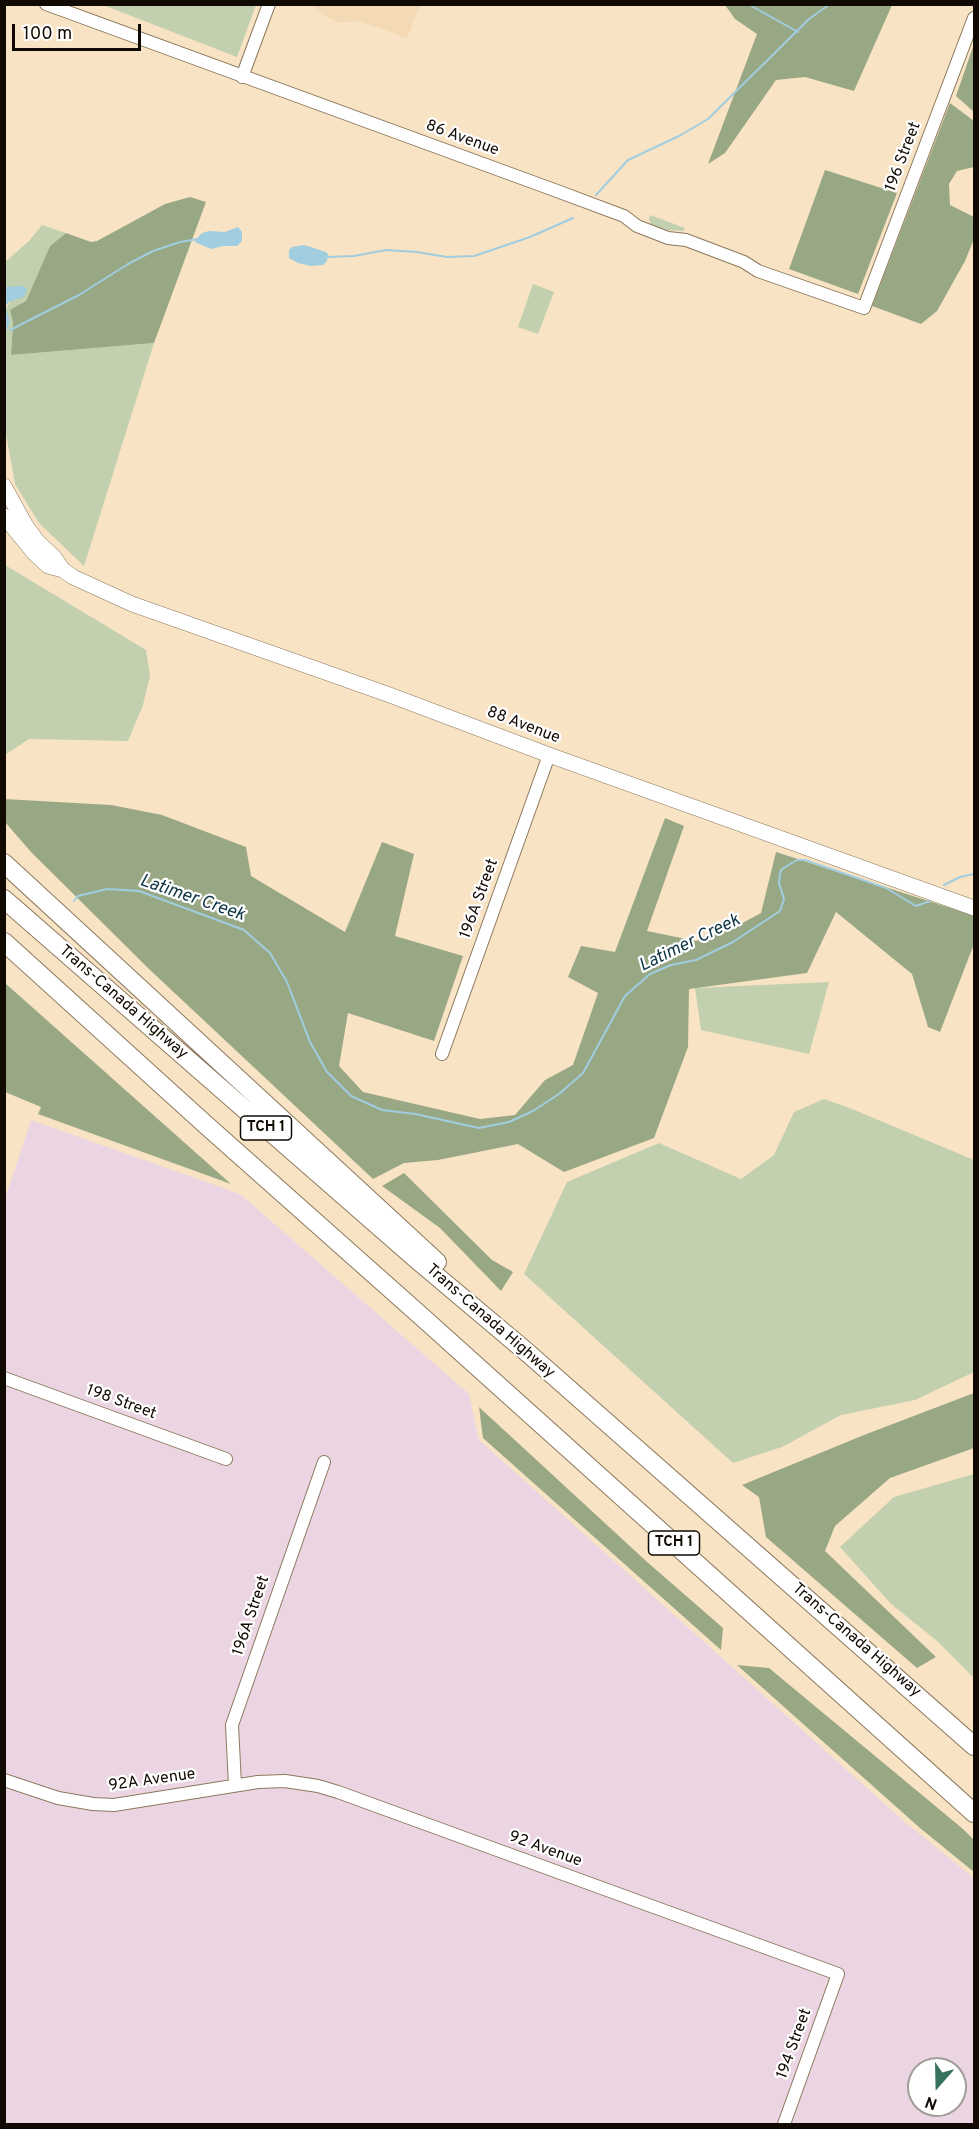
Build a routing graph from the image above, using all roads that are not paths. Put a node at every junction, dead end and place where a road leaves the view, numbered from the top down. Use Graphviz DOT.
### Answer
graph roads {
  1 [pos="46,4"];
  2 [pos="269,4"];
  3 [pos="975,18"];
  4 [pos="242,77"];
  5 [pos="864,308"];
  6 [pos="4,486"];
  7 [pos="4,516"];
  8 [pos="63,570"];
  9 [pos="549,755"];
  10 [pos="4,863"];
  11 [pos="4,899"];
  12 [pos="975,908"];
  13 [pos="4,942"];
  14 [pos="4,956"];
  15 [pos="442,1054"];
  16 [pos="135,1061"];
  17 [pos="529,1354"];
  18 [pos="4,1378"];
  19 [pos="226,1459"];
  20 [pos="324,1462"];
  21 [pos="975,1746"];
  22 [pos="4,1780"];
  23 [pos="235,1785"];
  24 [pos="975,1811"];
  25 [pos="838,1974"];
  26 [pos="784,2124"];
  1 -- 4 [label="street, 86 Avenue"];
  2 -- 4 [label="street"];
  3 -- 5 [label="street, 196 Street"];
  4 -- 5 [label="street, 86 Avenue"];
  6 -- 8 [label="main road"];
  7 -- 8 [label="main road, 88 Avenue"];
  8 -- 9 [label="main road, 88 Avenue"];
  9 -- 12 [label="main road, 88 Avenue"];
  9 -- 15 [label="street, 196A Street"];
  10 -- 17 [label="highway"];
  11 -- 17 [label="highway, Trans-Canada Highway / TCH 1"];
  13 -- 16 [label="highway, Trans-Canada Highway / TCH 1"];
  14 -- 16 [label="highway"];
  16 -- 24 [label="highway, Trans-Canada Highway / TCH 1"];
  17 -- 21 [label="highway, Trans-Canada Highway / TCH 1"];
  18 -- 19 [label="street, 198 Street"];
  20 -- 23 [label="street, 196A Street"];
  22 -- 23 [label="street, 92A Avenue"];
  23 -- 25 [label="street, 92 Avenue"];
  25 -- 26 [label="street, 194 Street"];
}
